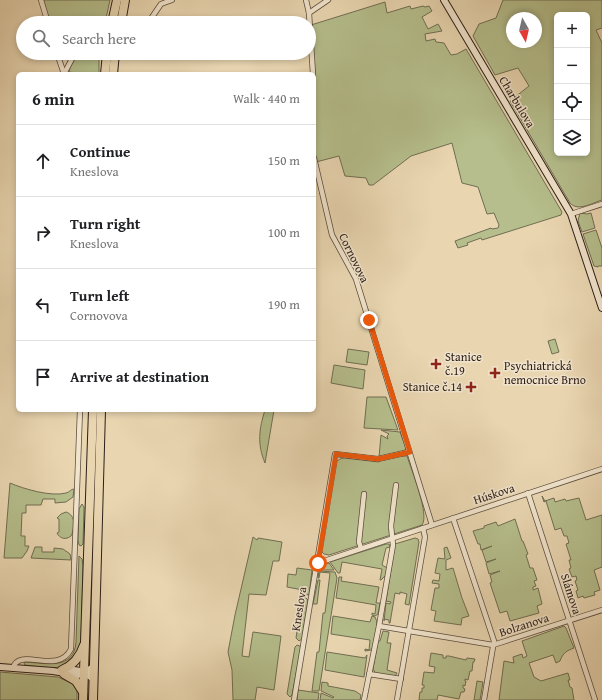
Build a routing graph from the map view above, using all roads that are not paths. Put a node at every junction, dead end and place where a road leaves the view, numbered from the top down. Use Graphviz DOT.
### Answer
graph roads {
  1 [pos="41,0"];
  2 [pos="117,0"];
  3 [pos="125,0"];
  4 [pos="172,0"];
  5 [pos="306,0"];
  6 [pos="328,0"];
  7 [pos="444,0"];
  8 [pos="160,2"];
  9 [pos="309,13"];
  10 [pos="46,16"];
  11 [pos="114,16"];
  12 [pos="122,16"];
  13 [pos="152,16"];
  14 [pos="309,16"];
  15 [pos="60,60"];
  16 [pos="72,60"];
  17 [pos="109,60"];
  18 [pos="112,60"];
  19 [pos="312,60"];
  20 [pos="110,63"];
  21 [pos="63,72"];
  22 [pos="65,72"];
  23 [pos="106,72"];
  24 [pos="112,72"];
  25 [pos="313,72"];
  26 [pos="316,167"];
  27 [pos="602,204"];
  28 [pos="571,214"];
  29 [pos="602,308"];
  30 [pos="80,412"];
  31 [pos="93,412"];
  32 [pos="101,412"];
  33 [pos="410,452"];
  34 [pos="602,470"];
  35 [pos="396,485"];
  36 [pos="528,493"];
  37 [pos="364,494"];
  38 [pos="453,518"];
  39 [pos="432,525"];
  40 [pos="423,528"];
  41 [pos="393,538"];
  42 [pos="361,548"];
  43 [pos="318,563"];
  44 [pos="602,610"];
  45 [pos="569,620"];
  46 [pos="379,626"];
  47 [pos="409,631"];
  48 [pos="86,638"];
  49 [pos="494,646"];
  50 [pos="94,666"];
  51 [pos="0,667"];
  52 [pos="13,668"];
  53 [pos="63,672"];
  54 [pos="85,673"];
  55 [pos="369,674"];
  56 [pos="94,680"];
  57 [pos="401,680"];
  58 [pos="83,697"];
  59 [pos="93,700"];
  60 [pos="294,700"];
  61 [pos="364,700"];
  62 [pos="397,700"];
  63 [pos="484,700"];
  64 [pos="595,700"];
  1 -- 10 [label="street"];
  2 -- 11 [label="highway"];
  3 -- 12 [label="highway"];
  4 -- 8 [label="street"];
  5 -- 9 [label="street"];
  6 -- 9 [label="street"];
  7 -- 28 [label="street, Charbulova"];
  8 -- 13 [label="street"];
  9 -- 14 [label="street"];
  15 -- 21 [label="street"];
  16 -- 22 [label="street"];
  17 -- 20 [label="highway"];
  18 -- 20 [label="highway"];
  19 -- 25 [label="street"];
  20 -- 23 [label="highway"];
  20 -- 24 [label="highway"];
  26 -- 33 [label="street, Cornovova"];
  27 -- 28 [label="street"];
  28 -- 29 [label="street, Charbulova"];
  30 -- 52 [label="street"];
  31 -- 48 [label="highway"];
  32 -- 50 [label="highway"];
  33 -- 39 [label="street, Cornovova"];
  33 -- 43 [label="street, Kneslova"];
  34 -- 36 [label="street, Húskova"];
  35 -- 41 [label="street"];
  36 -- 38 [label="street, Húskova"];
  36 -- 45 [label="street, Slámova"];
  37 -- 42 [label="street"];
  38 -- 39 [label="street, Húskova"];
  38 -- 49 [label="street"];
  39 -- 40 [label="street, Húskova"];
  40 -- 41 [label="street, Húskova"];
  40 -- 47 [label="street"];
  41 -- 42 [label="street, Húskova"];
  41 -- 46 [label="street"];
  42 -- 43 [label="street, Húskova"];
  43 -- 60 [label="street, Kneslova"];
  44 -- 45 [label="street, Bolzanova"];
  45 -- 49 [label="street, Bolzanova"];
  45 -- 64 [label="street, Slámova"];
  46 -- 47 [label="street, Bolzanova"];
  46 -- 55 [label="street"];
  47 -- 49 [label="street, Bolzanova"];
  47 -- 57 [label="street"];
  48 -- 53 [label="highway"];
  48 -- 54 [label="highway"];
  49 -- 63 [label="street"];
  50 -- 54 [label="street"];
  50 -- 56 [label="highway"];
  51 -- 52 [label="street"];
  52 -- 53 [label="street"];
  53 -- 54 [label="street"];
  53 -- 58 [label="highway"];
  54 -- 56 [label="street"];
  54 -- 58 [label="highway"];
  55 -- 57 [label="street"];
  55 -- 61 [label="street"];
  56 -- 59 [label="highway"];
  57 -- 62 [label="street"];
}
